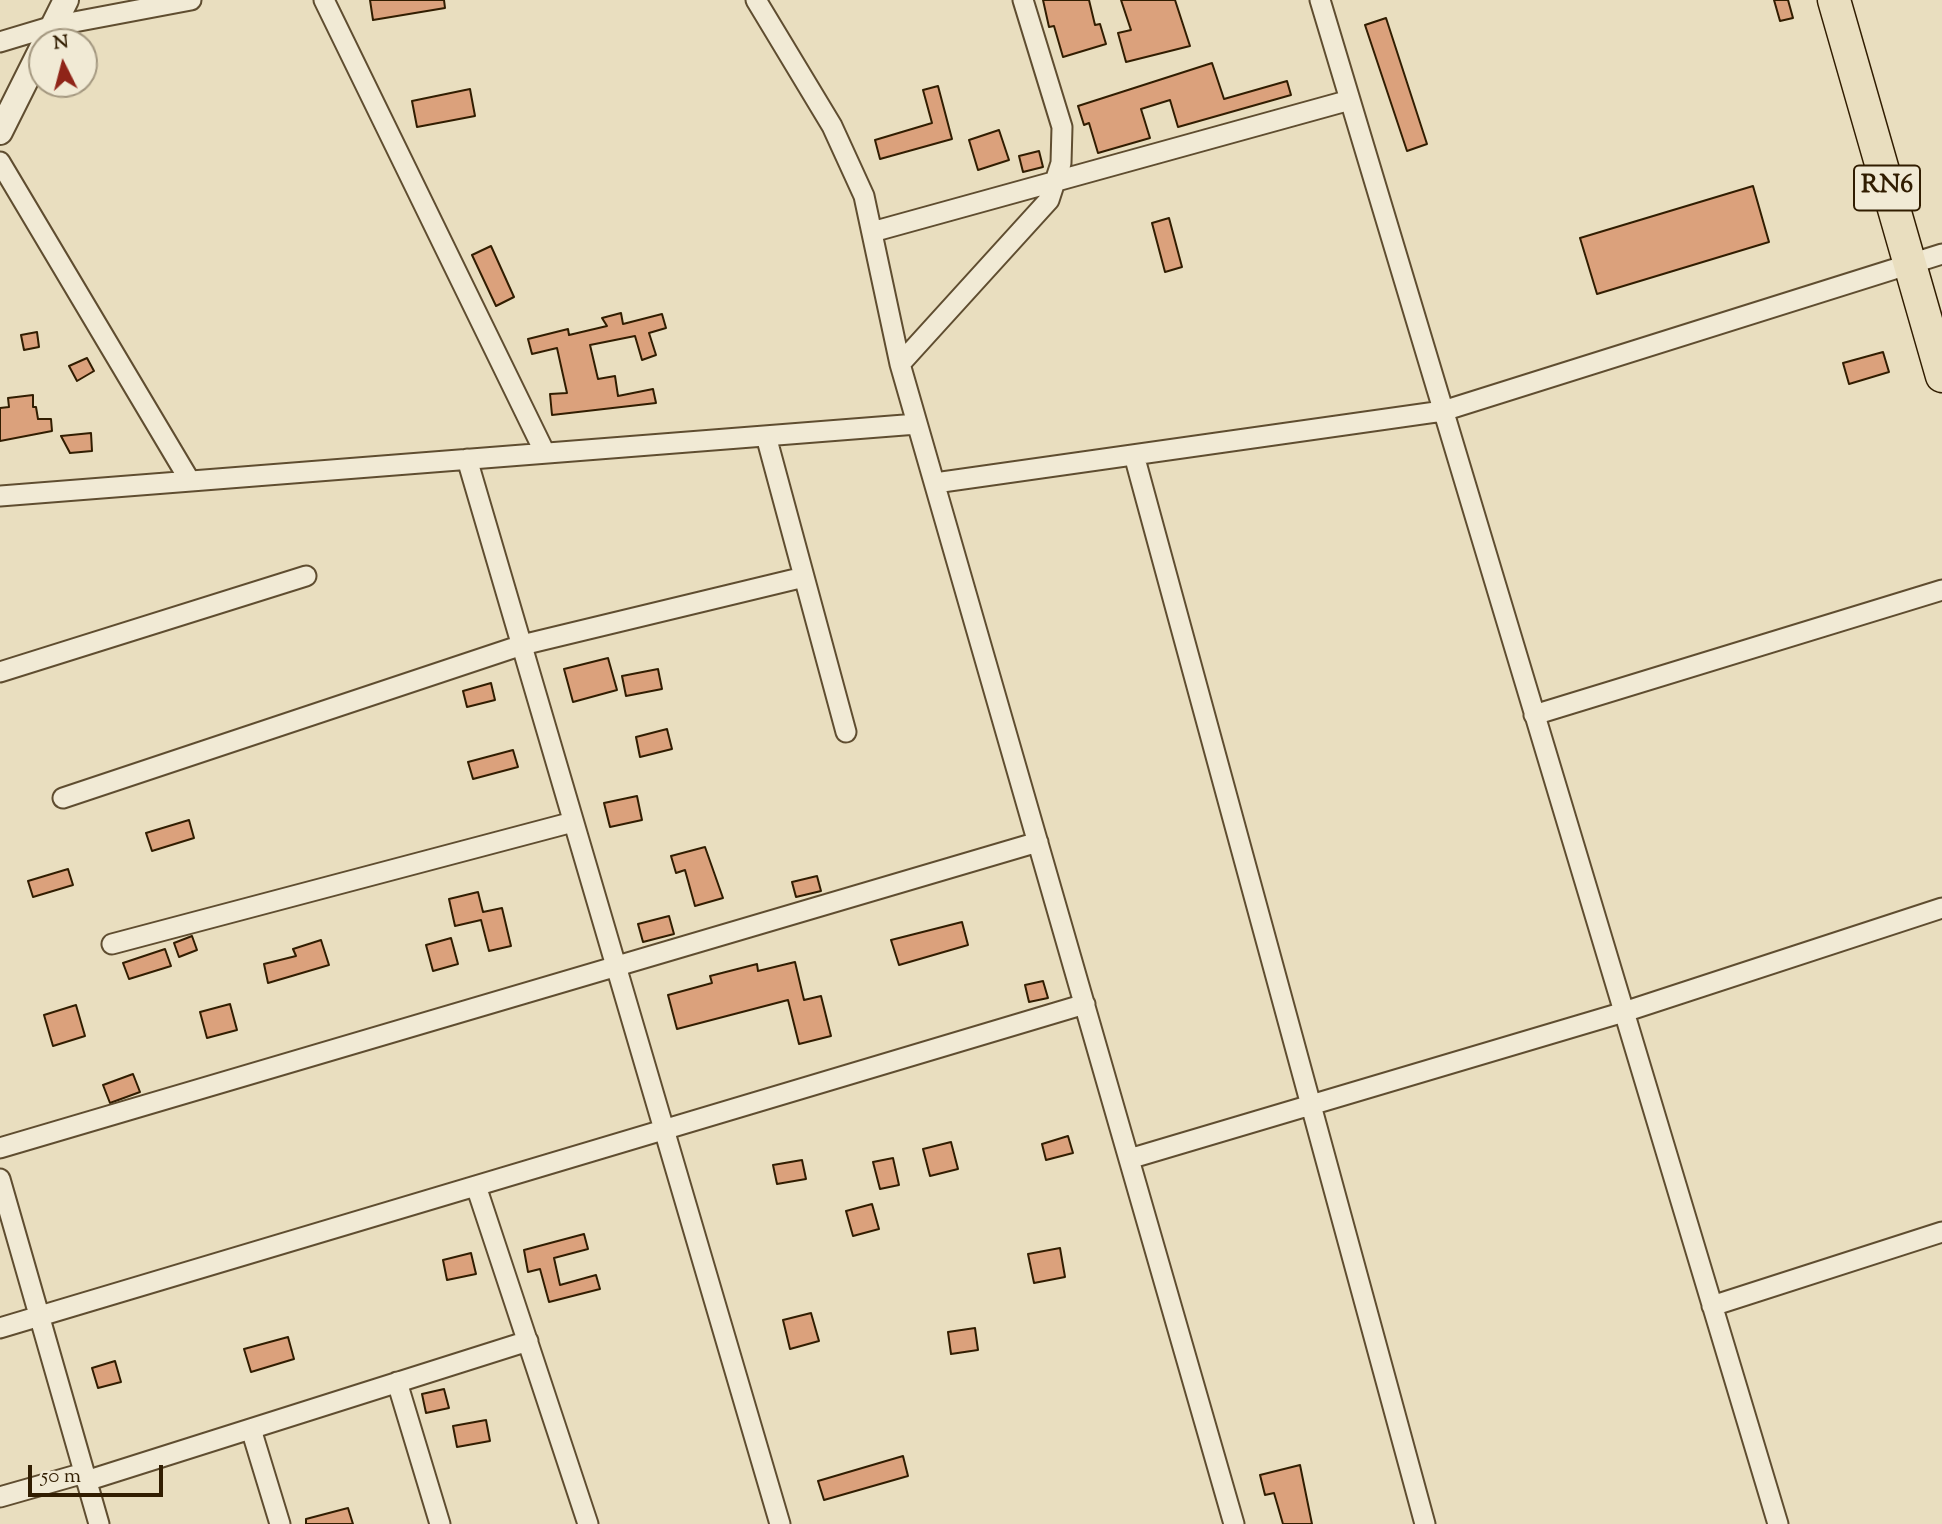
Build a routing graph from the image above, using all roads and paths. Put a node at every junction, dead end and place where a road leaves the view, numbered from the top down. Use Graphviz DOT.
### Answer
graph roads {
  1 [pos="66,0"];
  2 [pos="191,0"];
  3 [pos="324,0"];
  4 [pos="756,0"];
  5 [pos="1023,0"];
  6 [pos="1320,0"];
  7 [pos="1834,0"];
  8 [pos="52,28"];
  9 [pos="74,28"];
  10 [pos="28,37"];
  11 [pos="0,42"];
  12 [pos="28,76"];
  13 [pos="1350,100"];
  14 [pos="0,132"];
  15 [pos="0,162"];
  16 [pos="1055,184"];
  17 [pos="872,232"];
  18 [pos="1942,254"];
  19 [pos="1908,264"];
  20 [pos="900,364"];
  21 [pos="1942,376"];
  22 [pos="1443,411"];
  23 [pos="918,424"];
  24 [pos="766,436"];
  25 [pos="545,453"];
  26 [pos="1134,455"];
  27 [pos="467,459"];
  28 [pos="190,481"];
  29 [pos="934,483"];
  30 [pos="0,496"];
  31 [pos="306,576"];
  32 [pos="804,577"];
  33 [pos="1942,590"];
  34 [pos="522,645"];
  35 [pos="0,672"];
  36 [pos="1534,715"];
  37 [pos="846,732"];
  38 [pos="63,797"];
  39 [pos="573,822"];
  40 [pos="1038,842"];
  41 [pos="1942,908"];
  42 [pos="113,944"];
  43 [pos="616,967"];
  44 [pos="1085,1003"];
  45 [pos="1624,1012"];
  46 [pos="1311,1105"];
  47 [pos="664,1129"];
  48 [pos="0,1148"];
  49 [pos="1129,1159"];
  50 [pos="0,1180"];
  51 [pos="476,1186"];
  52 [pos="1942,1232"];
  53 [pos="1712,1306"];
  54 [pos="39,1316"];
  55 [pos="0,1328"];
  56 [pos="528,1341"];
  57 [pos="397,1382"];
  58 [pos="251,1429"];
  59 [pos="85,1477"];
  60 [pos="0,1497"];
  61 [pos="99,1524"];
  62 [pos="280,1524"];
  63 [pos="440,1524"];
  64 [pos="588,1524"];
  65 [pos="780,1524"];
  66 [pos="1234,1524"];
  67 [pos="1425,1524"];
  68 [pos="1778,1524"];
  1 -- 8 [label="street"];
  2 -- 9 [label="street"];
  3 -- 25 [label="street"];
  4 -- 17 [label="street"];
  5 -- 16 [label="street"];
  6 -- 13 [label="street"];
  7 -- 19 [label="main road, RN6"];
  10 -- 11 [label="street"];
  12 -- 14 [label="street"];
  13 -- 16 [label="street"];
  13 -- 22 [label="street"];
  15 -- 28 [label="street"];
  16 -- 17 [label="street"];
  16 -- 20 [label="street"];
  17 -- 20 [label="street"];
  18 -- 19 [label="street"];
  19 -- 21 [label="main road, RN6"];
  19 -- 22 [label="street"];
  20 -- 23 [label="street"];
  22 -- 26 [label="street"];
  22 -- 36 [label="street"];
  23 -- 24 [label="street"];
  23 -- 29 [label="street"];
  24 -- 25 [label="street"];
  24 -- 32 [label="street"];
  25 -- 27 [label="street"];
  26 -- 29 [label="street"];
  26 -- 46 [label="street"];
  27 -- 28 [label="street"];
  27 -- 34 [label="street"];
  28 -- 30 [label="street"];
  29 -- 40 [label="street"];
  31 -- 35 [label="street"];
  32 -- 34 [label="street"];
  32 -- 37 [label="street"];
  33 -- 36 [label="street"];
  34 -- 38 [label="street"];
  34 -- 39 [label="street"];
  36 -- 45 [label="street"];
  39 -- 42 [label="street"];
  39 -- 43 [label="street"];
  40 -- 43 [label="street"];
  40 -- 44 [label="street"];
  41 -- 45 [label="street"];
  43 -- 47 [label="street"];
  43 -- 48 [label="street"];
  44 -- 47 [label="street"];
  44 -- 49 [label="street"];
  45 -- 46 [label="street"];
  45 -- 53 [label="street"];
  46 -- 49 [label="street"];
  46 -- 67 [label="street"];
  47 -- 51 [label="street"];
  47 -- 65 [label="street"];
  49 -- 66 [label="street"];
  50 -- 54 [label="street"];
  51 -- 54 [label="street"];
  51 -- 56 [label="street"];
  52 -- 53 [label="street"];
  53 -- 68 [label="street"];
  54 -- 55 [label="street"];
  54 -- 59 [label="street"];
  56 -- 57 [label="street"];
  56 -- 64 [label="street"];
  57 -- 58 [label="street"];
  57 -- 63 [label="street"];
  58 -- 59 [label="street"];
  58 -- 62 [label="street"];
  59 -- 60 [label="street"];
  59 -- 61 [label="street"];
}
